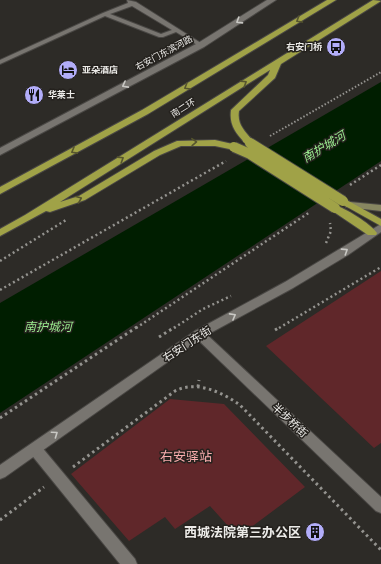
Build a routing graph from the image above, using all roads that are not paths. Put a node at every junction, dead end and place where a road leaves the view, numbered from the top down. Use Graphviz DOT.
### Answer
graph roads {
  1 [pos="272,0"];
  2 [pos="332,0"];
  3 [pos="131,2"];
  4 [pos="376,2"];
  5 [pos="105,14"];
  6 [pos="176,30"];
  7 [pos="201,45"];
  8 [pos="0,62"];
  9 [pos="278,62"];
  10 [pos="0,152"];
  11 [pos="0,191"];
  12 [pos="343,205"];
  13 [pos="381,208"];
  14 [pos="29,217"];
  15 [pos="381,223"];
  16 [pos="376,230"];
  17 [pos="0,233"];
  18 [pos="200,334"];
  19 [pos="35,449"];
  20 [pos="0,473"];
  21 [pos="381,506"];
  22 [pos="130,564"];
  1 -- 7 [label="street, 右安门东滨河路, one-way"];
  2 -- 11 [label="highway, 南二环, one-way"];
  3 -- 5 [label="lane"];
  3 -- 6 [label="lane"];
  4 -- 9 [label="highway, 南二环"];
  5 -- 6 [label="lane"];
  5 -- 8 [label="lane"];
  6 -- 7 [label="lane"];
  7 -- 10 [label="street, 右安门东滨河路, one-way"];
  9 -- 12 [label="highway, bridge"];
  14 -- 9 [label="highway, 南二环, one-way"];
  12 -- 13 [label="main road"];
  14 -- 12 [label="highway, one-way, bridge"];
  12 -- 15 [label="highway"];
  12 -- 16 [label="highway"];
  14 -- 17 [label="highway, 南二环"];
  18 -- 16 [label="street, 右安门东街, one-way"];
  19 -- 18 [label="street, 右安门东街, one-way"];
  18 -- 21 [label="street, 半步桥街"];
  19 -- 20 [label="street, 右安门东街"];
  19 -- 22 [label="street"];
}
